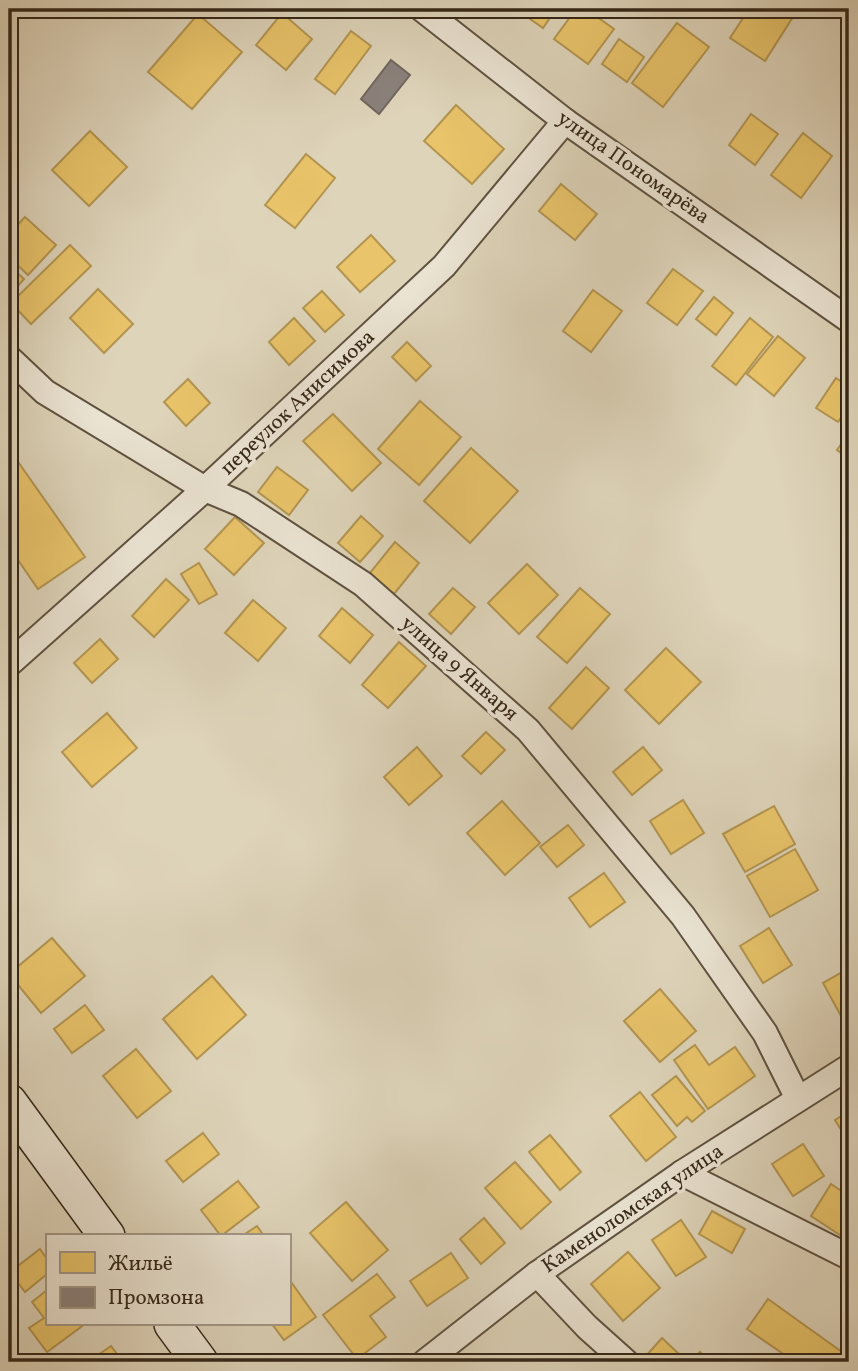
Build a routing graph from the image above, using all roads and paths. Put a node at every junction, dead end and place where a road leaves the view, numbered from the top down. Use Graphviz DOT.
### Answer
graph roads {
  1 [pos="422,9"];
  2 [pos="565,121"];
  3 [pos="849,320"];
  4 [pos="9,358"];
  5 [pos="205,489"];
  6 [pos="9,664"];
  7 [pos="849,1067"];
  8 [pos="798,1099"];
  9 [pos="9,1102"];
  10 [pos="682,1173"];
  11 [pos="106,1234"];
  12 [pos="849,1256"];
  13 [pos="537,1274"];
  14 [pos="173,1326"];
  15 [pos="200,1362"];
  16 [pos="425,1362"];
  17 [pos="626,1362"];
  1 -- 2 [label="street, улица Пономарёва"];
  2 -- 3 [label="street, улица Пономарёва"];
  2 -- 5 [label="street, переулок Анисимова"];
  4 -- 5 [label="street, улица 9 Января"];
  5 -- 6 [label="street, переулок Анисимова"];
  5 -- 8 [label="street, улица 9 Января"];
  7 -- 8 [label="street, Каменоломская улица"];
  8 -- 10 [label="street, Каменоломская улица"];
  9 -- 11 [label="main road"];
  10 -- 12 [label="street"];
  10 -- 13 [label="street, Каменоломская улица"];
  13 -- 16 [label="street, Каменоломская улица"];
  13 -- 17 [label="street"];
  14 -- 15 [label="main road"];
}
